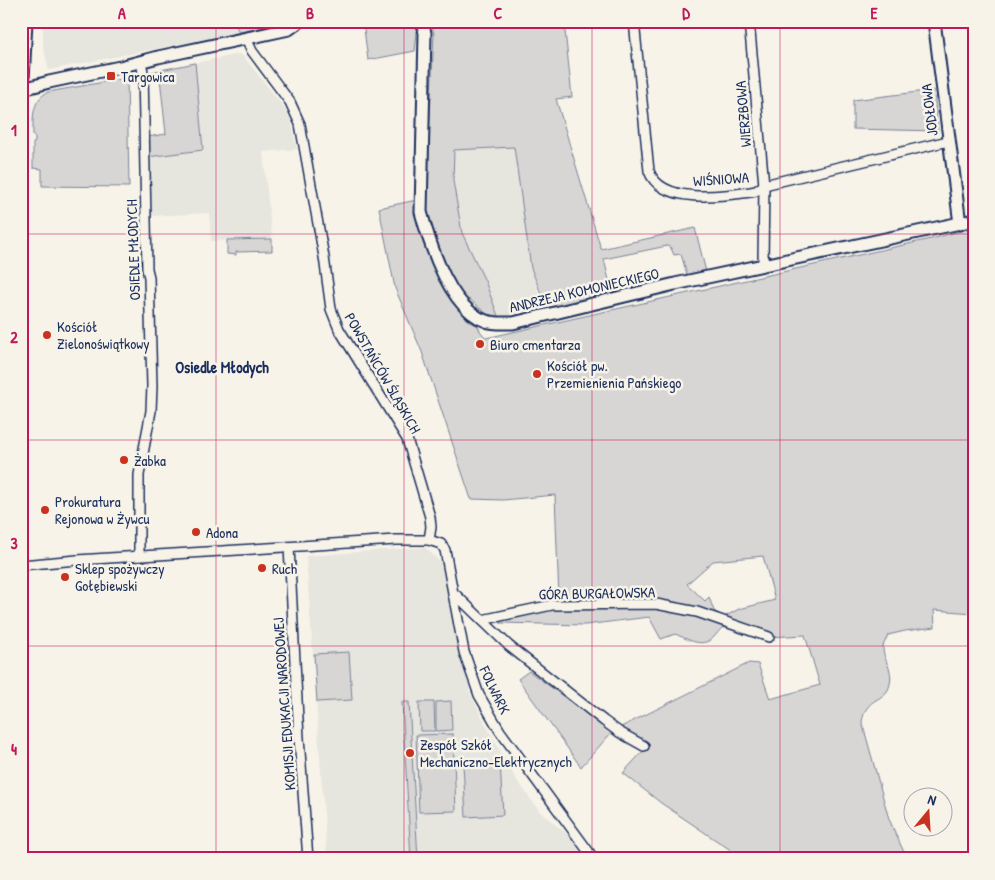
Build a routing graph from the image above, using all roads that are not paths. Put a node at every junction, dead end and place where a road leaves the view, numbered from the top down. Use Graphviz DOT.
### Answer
graph roads {
  1 [pos="26,21"];
  2 [pos="300,21"];
  3 [pos="422,21"];
  4 [pos="634,21"];
  5 [pos="749,21"];
  6 [pos="934,21"];
  7 [pos="246,38"];
  8 [pos="141,62"];
  9 [pos="22,89"];
  10 [pos="21,120"];
  11 [pos="948,141"];
  12 [pos="764,185"];
  13 [pos="974,220"];
  14 [pos="960,224"];
  15 [pos="763,264"];
  16 [pos="429,540"];
  17 [pos="289,547"];
  18 [pos="138,556"];
  19 [pos="21,565"];
  20 [pos="453,595"];
  21 [pos="482,620"];
  22 [pos="769,638"];
  23 [pos="644,746"];
  24 [pos="308,859"];
  25 [pos="594,859"];
  1 -- 9 [label="street"];
  2 -- 7 [label="street"];
  3 -- 15 [label="street, ANDRZEJA KOMONIECKIEGO"];
  4 -- 12 [label="street, WIŚNIOWA"];
  5 -- 12 [label="street, WIERZBOWA"];
  6 -- 11 [label="street, JODŁOWA"];
  7 -- 8 [label="street"];
  7 -- 16 [label="street, POWSTAŃCÓW ŚLĄSKICH"];
  8 -- 9 [label="street"];
  8 -- 18 [label="street, OSIEDLE MŁODYCH"];
  9 -- 10 [label="street"];
  11 -- 12 [label="street, WIŚNIOWA"];
  11 -- 14 [label="street, JODŁOWA"];
  12 -- 15 [label="street, WIERZBOWA"];
  13 -- 14 [label="street, ANDRZEJA KOMONIECKIEGO"];
  14 -- 15 [label="street, ANDRZEJA KOMONIECKIEGO"];
  16 -- 17 [label="street"];
  16 -- 20 [label="street, FOLWARK"];
  17 -- 18 [label="street"];
  17 -- 24 [label="street, KOMISJI EDUKACJI NARODOWEJ"];
  18 -- 19 [label="street"];
  20 -- 21 [label="street"];
  20 -- 25 [label="street, FOLWARK"];
  21 -- 22 [label="street, GÓRA BURGAŁOWSKA"];
  21 -- 23 [label="street"];
}
